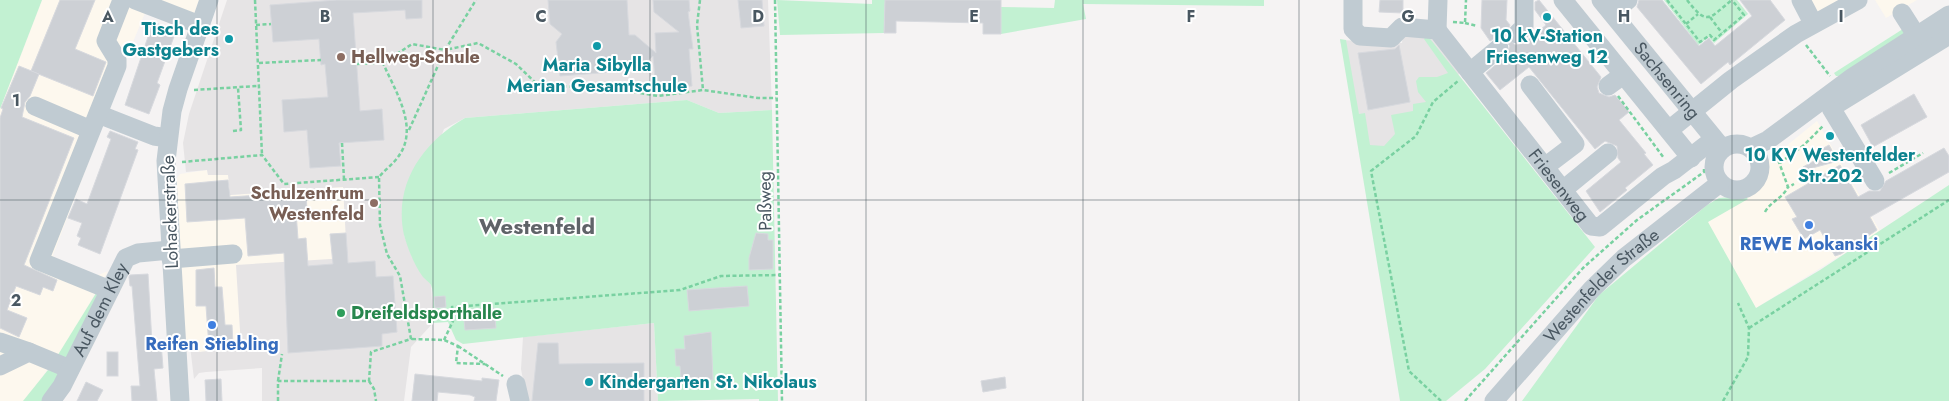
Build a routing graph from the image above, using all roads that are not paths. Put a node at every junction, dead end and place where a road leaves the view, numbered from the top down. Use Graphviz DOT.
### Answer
graph roads {
  1 [pos="122,0"];
  2 [pos="135,0"];
  3 [pos="209,0"];
  4 [pos="1354,0"];
  5 [pos="1438,0"];
  6 [pos="1524,0"];
  7 [pos="1563,0"];
  8 [pos="1628,0"];
  9 [pos="1801,0"];
  10 [pos="1858,0"];
  11 [pos="1607,6"];
  12 [pos="1902,13"];
  13 [pos="1949,15"];
  14 [pos="1813,24"];
  15 [pos="200,25"];
  16 [pos="1437,25"];
  17 [pos="1517,34"];
  18 [pos="1916,35"];
  19 [pos="1949,35"];
  20 [pos="1500,48"];
  21 [pos="1470,72"];
  22 [pos="1530,85"];
  23 [pos="34,106"];
  24 [pos="1692,110"];
  25 [pos="1833,111"];
  26 [pos="95,122"];
  27 [pos="1668,130"];
  28 [pos="168,138"];
  29 [pos="1718,144"];
  30 [pos="1608,153"];
  31 [pos="1688,155"];
  32 [pos="1766,155"];
  33 [pos="1546,166"];
  34 [pos="1878,172"];
  35 [pos="1720,183"];
  36 [pos="1564,189"];
  37 [pos="171,254"];
  38 [pos="233,254"];
  39 [pos="110,290"];
  40 [pos="0,342"];
  41 [pos="29,352"];
  42 [pos="0,366"];
  43 [pos="70,370"];
  44 [pos="51,401"];
  45 [pos="180,401"];
  46 [pos="1494,401"];
  1 -- 26 [label="street"];
  2 -- 15 [label="street"];
  3 -- 15 [label="street, Lohackerstraße"];
  4 -- 16 [label="street"];
  5 -- 16 [label="street"];
  6 -- 17 [label="street"];
  7 -- 27 [label="street"];
  8 -- 11 [label="street, Sachsenring"];
  9 -- 14 [label="street"];
  10 -- 14 [label="street"];
  11 -- 24 [label="street, Sachsenring"];
  12 -- 18 [label="street"];
  13 -- 18 [label="street"];
  14 -- 24 [label="street"];
  15 -- 28 [label="street, Lohackerstraße"];
  16 -- 21 [label="street, Friesenweg"];
  18 -- 32 [label="street"];
  19 -- 25 [label="street"];
  20 -- 21 [label="street"];
  21 -- 33 [label="street, Friesenweg"];
  22 -- 33 [label="street"];
  23 -- 26 [label="street"];
  24 -- 27 [label="street"];
  24 -- 29 [label="street, Sachsenring"];
  25 -- 32 [label="street"];
  25 -- 34 [label="street"];
  26 -- 28 [label="street"];
  26 -- 39 [label="street"];
  27 -- 31 [label="street"];
  28 -- 37 [label="street, Lohackerstraße"];
  29 -- 31 [label="street, Friesenweg"];
  29 -- 32 [label="street"];
  29 -- 35 [label="street"];
  30 -- 36 [label="street"];
  31 -- 36 [label="street, Friesenweg"];
  32 -- 35 [label="street"];
  33 -- 36 [label="street, Friesenweg"];
  35 -- 46 [label="street, Westenfelder Straße"];
  37 -- 38 [label="street"];
  37 -- 39 [label="street, Auf dem Kley"];
  37 -- 45 [label="street, Lohackerstraße"];
  39 -- 43 [label="street, Auf dem Kley"];
  40 -- 41 [label="street"];
  41 -- 42 [label="street"];
  41 -- 43 [label="street"];
  43 -- 44 [label="street, Auf dem Kley"];
}
